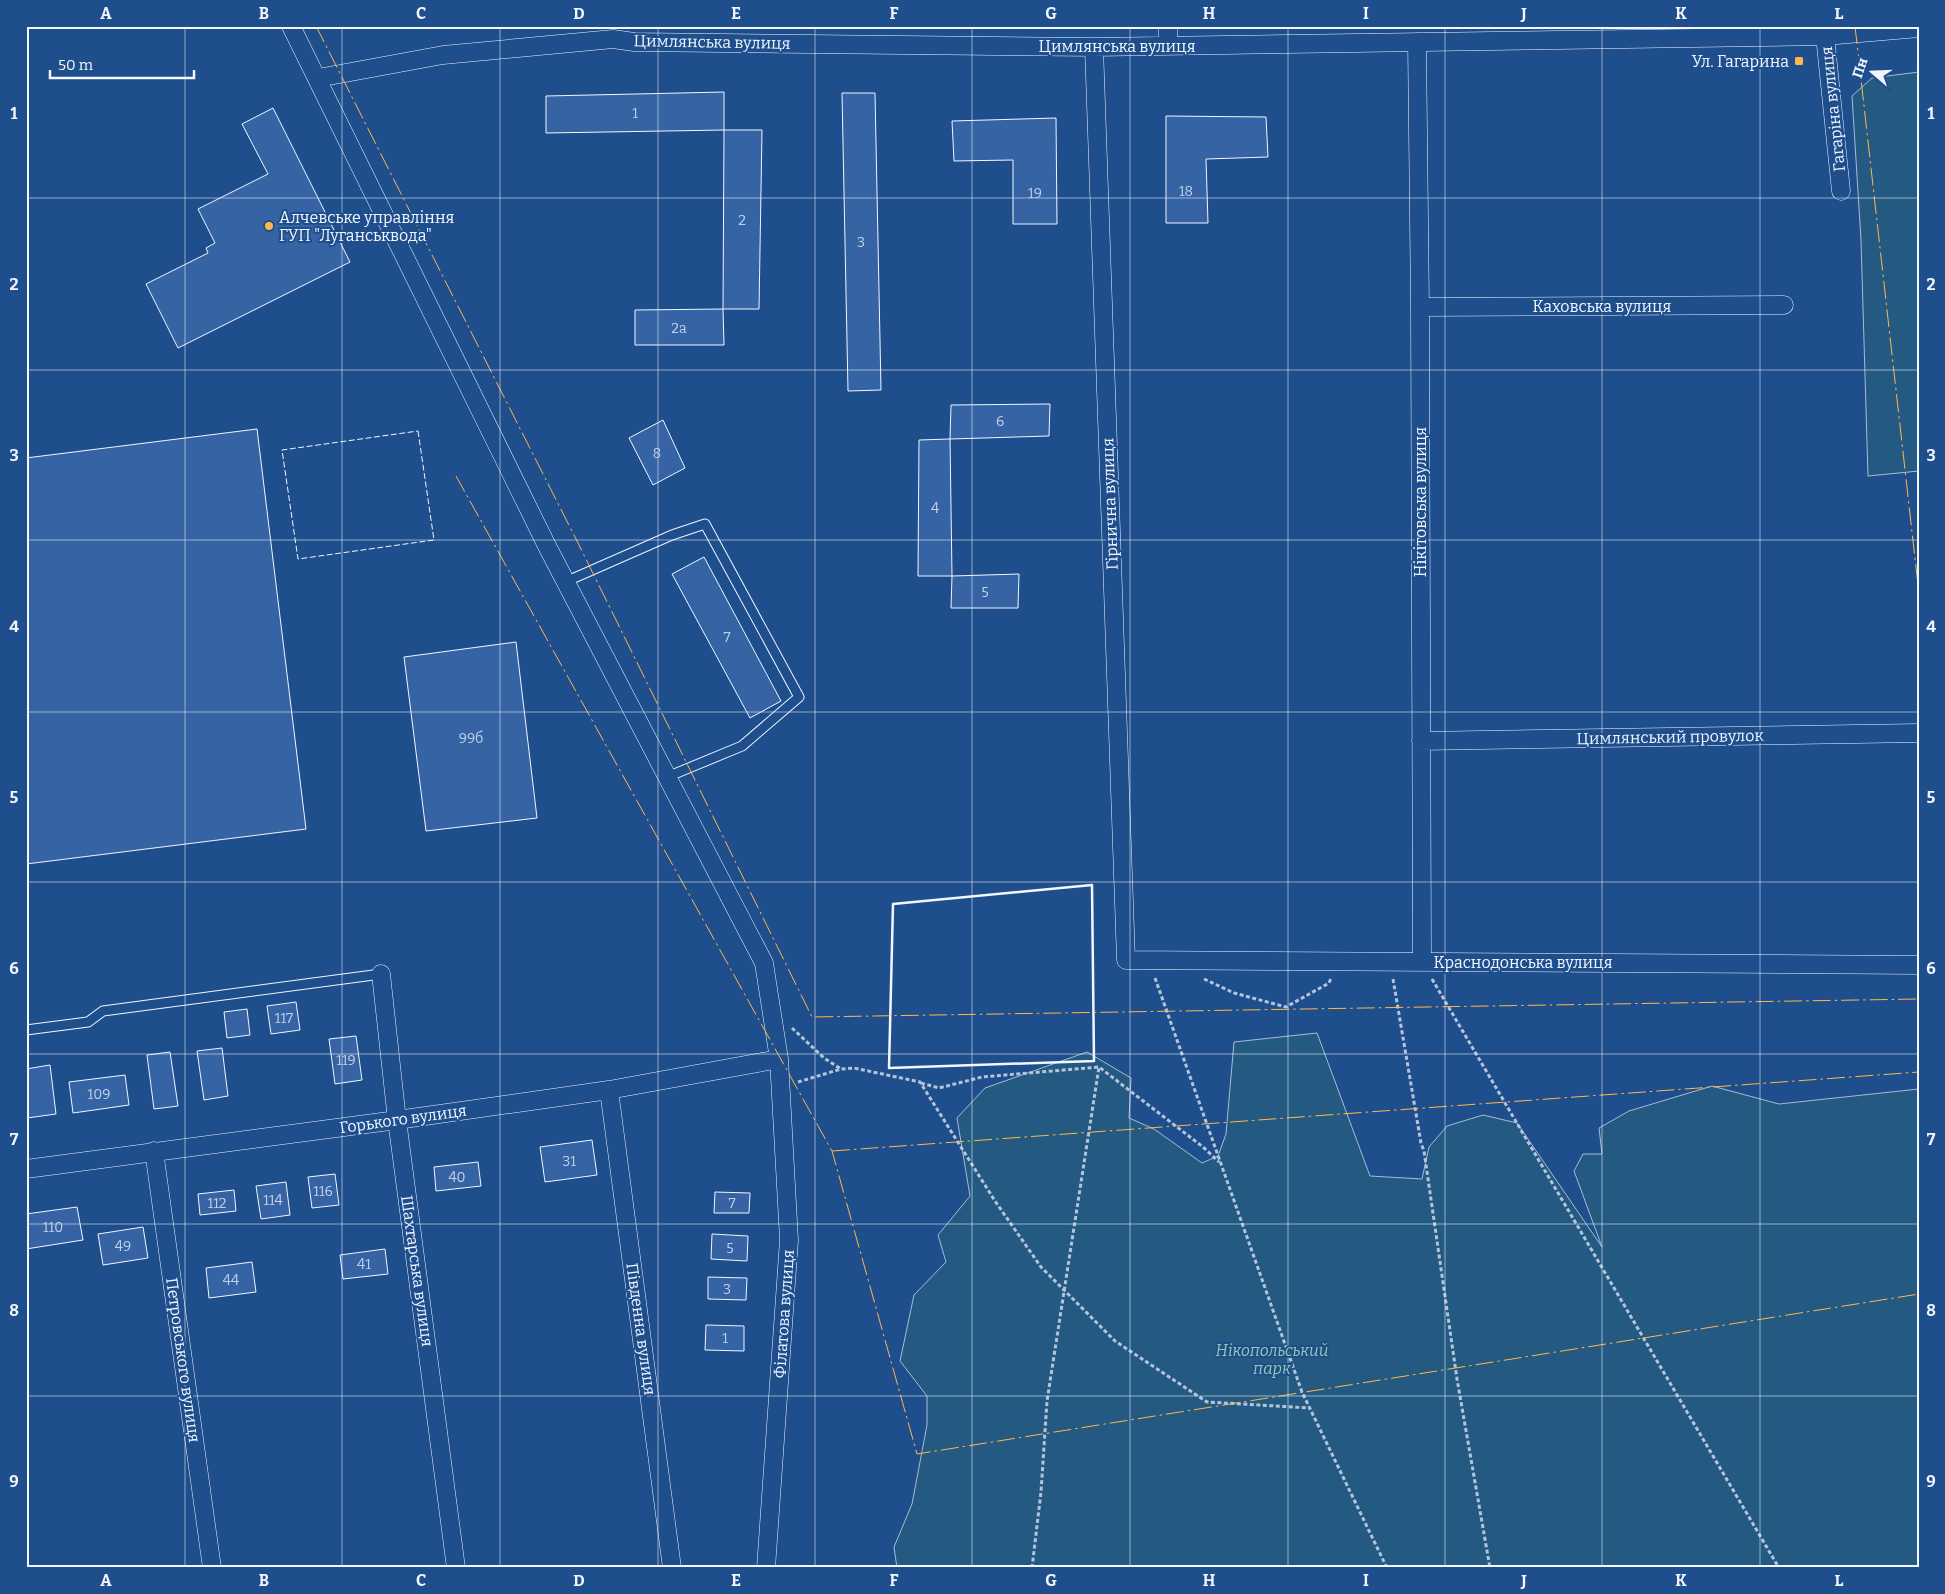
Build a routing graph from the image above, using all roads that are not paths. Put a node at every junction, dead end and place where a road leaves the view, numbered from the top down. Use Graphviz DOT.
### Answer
graph roads {
  1 [pos="291,26"];
  2 [pos="1168,26"];
  3 [pos="1919,28"];
  4 [pos="1825,31"];
  5 [pos="1418,42"];
  6 [pos="1168,46"];
  7 [pos="1094,47"];
  8 [pos="318,78"];
  9 [pos="1841,191"];
  10 [pos="1784,305"];
  11 [pos="1420,307"];
  12 [pos="565,582"];
  13 [pos="1919,733"];
  14 [pos="1421,741"];
  15 [pos="667,777"];
  16 [pos="1126,960"];
  17 [pos="1422,961"];
  18 [pos="1919,965"];
  19 [pos="381,974"];
  20 [pos="26,1030"];
  21 [pos="779,1059"];
  22 [pos="609,1090"];
  23 [pos="397,1120"];
  24 [pos="154,1151"];
  25 [pos="26,1169"];
  26 [pos="212,1568"];
  27 [pos="456,1568"];
  28 [pos="672,1568"];
  29 [pos="766,1568"];
  1 -- 8 [label="street, Філатова вулиця"];
  2 -- 6 [label="street"];
  3 -- 4 [label="street, Цимлянська вулиця"];
  4 -- 5 [label="street, Цимлянська вулиця"];
  4 -- 9 [label="street, Гагаріна вулиця"];
  5 -- 6 [label="street, Цимлянська вулиця"];
  5 -- 11 [label="street, Нікітовська вулиця"];
  6 -- 7 [label="street, Цимлянська вулиця"];
  7 -- 8 [label="street, Цимлянська вулиця"];
  7 -- 16 [label="street, Гірнична вулиця"];
  8 -- 12 [label="street, Філатова вулиця"];
  10 -- 11 [label="street, Каховська вулиця"];
  11 -- 14 [label="street, Нікітовська вулиця"];
  12 -- 15 [label="street, Філатова вулиця"];
  12 -- 15 [label="lane"];
  13 -- 14 [label="street, Цимлянський провулок"];
  14 -- 17 [label="street, Нікітовська вулиця"];
  15 -- 21 [label="street, Філатова вулиця"];
  16 -- 17 [label="street, Краснодонська вулиця"];
  17 -- 18 [label="street, Краснодонська вулиця"];
  19 -- 20 [label="lane"];
  19 -- 23 [label="street, Шахтарська вулиця"];
  21 -- 22 [label="street, Горького вулиця"];
  21 -- 29 [label="street, Філатова вулиця"];
  22 -- 23 [label="street, Горького вулиця"];
  22 -- 28 [label="street, Південна вулиця"];
  23 -- 24 [label="street, Горького вулиця"];
  23 -- 27 [label="street, Шахтарська вулиця"];
  24 -- 25 [label="street, Горького вулиця"];
  24 -- 26 [label="street, Петровського вулиця"];
}
